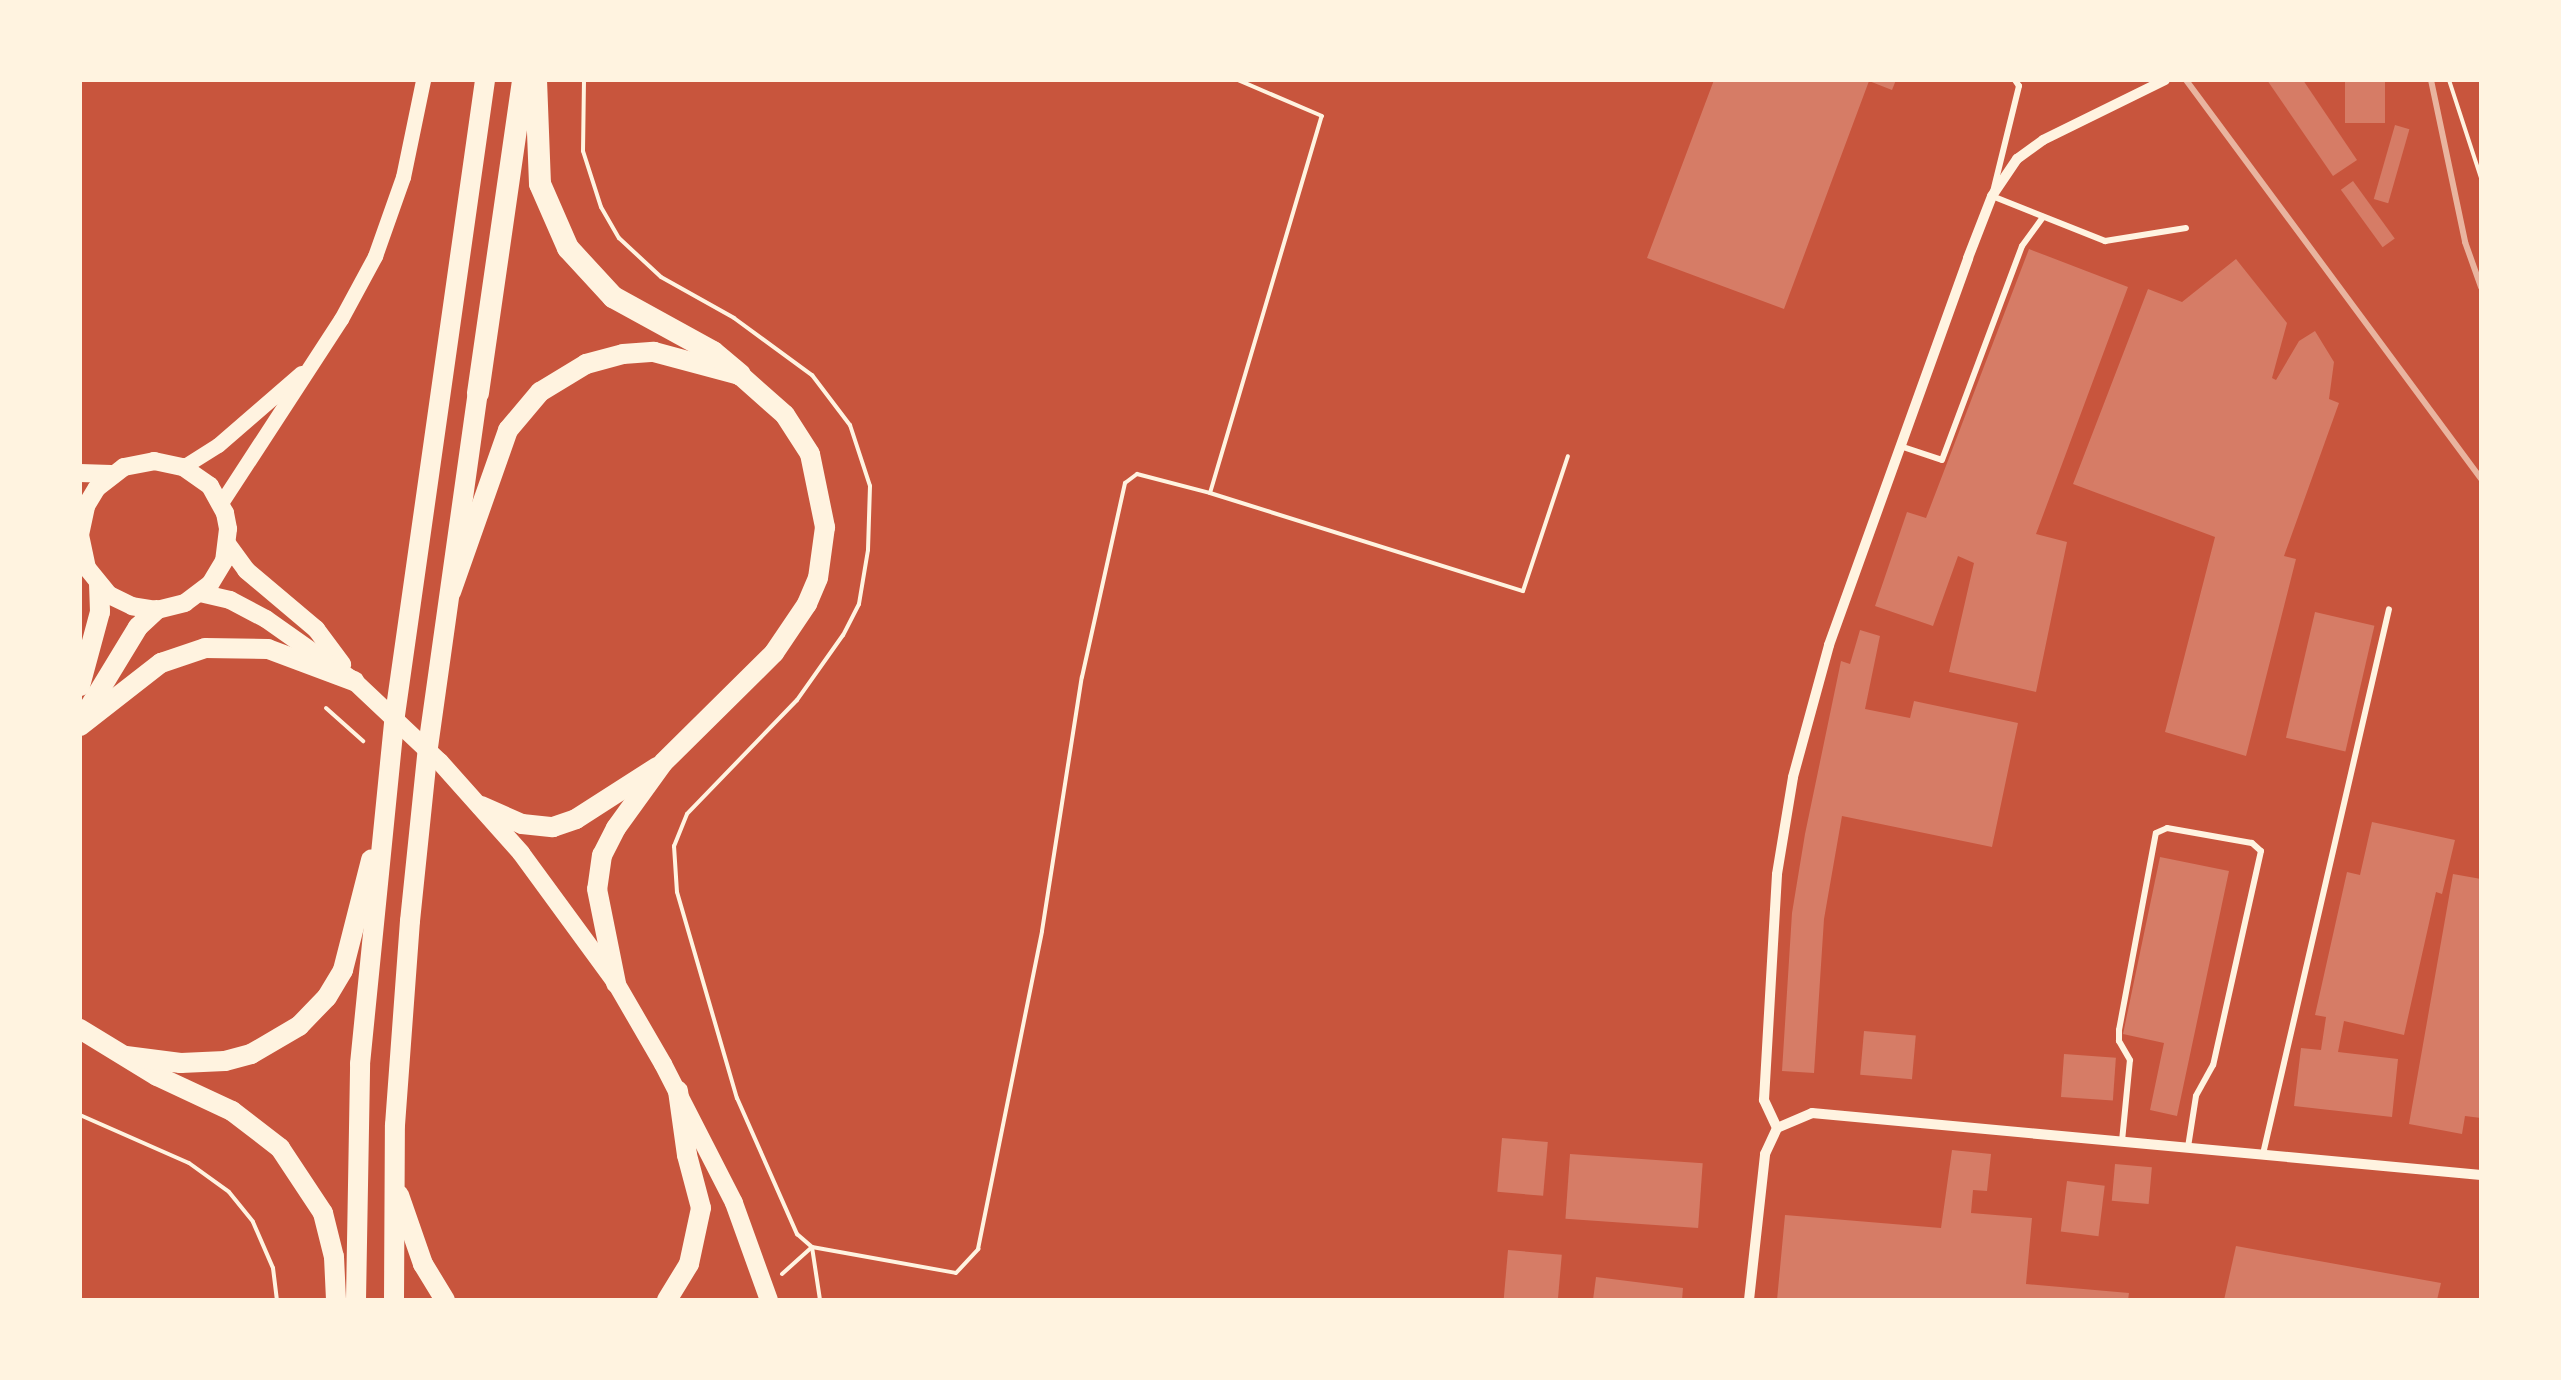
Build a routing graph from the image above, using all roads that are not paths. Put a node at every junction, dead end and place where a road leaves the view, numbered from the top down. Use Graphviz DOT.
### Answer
graph roads {
  1 [pos="423,80"];
  2 [pos="485,80"];
  3 [pos="523,80"];
  4 [pos="536,80"];
  5 [pos="2015,80"];
  6 [pos="2166,80"];
  7 [pos="1992,196"];
  8 [pos="2044,217"];
  9 [pos="2186,228"];
  10 [pos="312,363"];
  11 [pos="740,374"];
  12 [pos="478,394"];
  13 [pos="1900,446"];
  14 [pos="183,466"];
  15 [pos="80,474"];
  16 [pos="111,474"];
  17 [pos="221,503"];
  18 [pos="80,526"];
  19 [pos="80,536"];
  20 [pos="228,545"];
  21 [pos="99,585"];
  22 [pos="451,592"];
  23 [pos="200,594"];
  24 [pos="2390,609"];
  25 [pos="156,610"];
  26 [pos="358,684"];
  27 [pos="80,686"];
  28 [pos="80,724"];
  29 [pos="663,764"];
  30 [pos="474,798"];
  31 [pos="384,820"];
  32 [pos="616,983"];
  33 [pos="80,1030"];
  34 [pos="126,1056"];
  35 [pos="678,1090"];
  36 [pos="1777,1128"];
  37 [pos="2122,1140"];
  38 [pos="2188,1147"];
  39 [pos="2262,1154"];
  40 [pos="2481,1175"];
  41 [pos="393,1179"];
  42 [pos="767,1292"];
  43 [pos="336,1300"];
  44 [pos="356,1300"];
  45 [pos="394,1300"];
  46 [pos="445,1300"];
  47 [pos="667,1300"];
  48 [pos="1749,1300"];
  1 -- 10 [label="street"];
  2 -- 31 [label="highway"];
  3 -- 12 [label="highway"];
  4 -- 11 [label="highway"];
  5 -- 7 [label="lane"];
  6 -- 7 [label="street"];
  7 -- 8 [label="lane"];
  7 -- 13 [label="street"];
  8 -- 9 [label="lane"];
  8 -- 13 [label="lane"];
  10 -- 14 [label="street"];
  10 -- 17 [label="street"];
  11 -- 22 [label="highway"];
  11 -- 29 [label="highway"];
  12 -- 22 [label="highway"];
  13 -- 36 [label="street"];
  14 -- 16 [label="main road"];
  14 -- 17 [label="main road"];
  15 -- 16 [label="main road"];
  16 -- 18 [label="main road"];
  17 -- 20 [label="main road"];
  18 -- 19 [label="main road"];
  19 -- 21 [label="main road"];
  20 -- 23 [label="main road"];
  20 -- 26 [label="main road"];
  21 -- 25 [label="main road"];
  21 -- 27 [label="highway"];
  22 -- 41 [label="highway"];
  23 -- 25 [label="main road"];
  23 -- 26 [label="main road"];
  24 -- 39 [label="lane"];
  25 -- 28 [label="highway"];
  26 -- 28 [label="highway"];
  26 -- 30 [label="main road"];
  29 -- 30 [label="highway"];
  29 -- 32 [label="highway"];
  30 -- 32 [label="main road"];
  31 -- 34 [label="highway"];
  31 -- 44 [label="highway"];
  32 -- 35 [label="main road"];
  33 -- 34 [label="highway"];
  34 -- 43 [label="highway"];
  35 -- 42 [label="main road"];
  35 -- 47 [label="highway"];
  36 -- 37 [label="street"];
  36 -- 48 [label="street"];
  37 -- 38 [label="street"];
  37 -- 38 [label="lane"];
  38 -- 39 [label="street"];
  39 -- 40 [label="street"];
  41 -- 45 [label="highway"];
  41 -- 46 [label="highway"];
}
